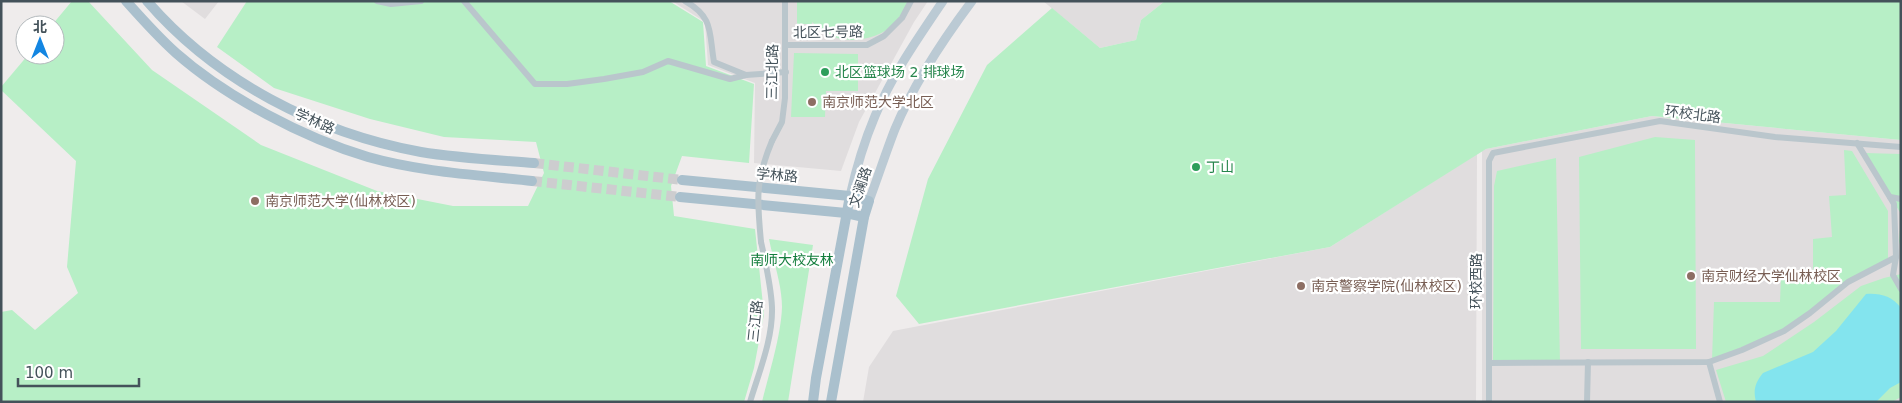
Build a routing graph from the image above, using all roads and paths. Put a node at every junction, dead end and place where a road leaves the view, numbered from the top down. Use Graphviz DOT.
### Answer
graph roads {
  1 [pos="126,1"];
  2 [pos="147,1"];
  3 [pos="378,1"];
  4 [pos="421,1"];
  5 [pos="464,1"];
  6 [pos="686,1"];
  7 [pos="703,1"];
  8 [pos="785,1"];
  9 [pos="911,1"];
  10 [pos="943,1"];
  11 [pos="972,1"];
  12 [pos="697,8"];
  13 [pos="785,45"];
  14 [pos="786,72"];
  15 [pos="746,75"];
  16 [pos="1857,143"];
  17 [pos="1901,147"];
  18 [pos="1489,160"];
  19 [pos="534,163"];
  20 [pos="682,180"];
  21 [pos="532,181"];
  22 [pos="758,187"];
  23 [pos="850,196"];
  24 [pos="680,197"];
  25 [pos="1890,197"];
  26 [pos="1901,199"];
  27 [pos="869,201"];
  28 [pos="757,205"];
  29 [pos="846,214"];
  30 [pos="864,217"];
  31 [pos="1896,258"];
  32 [pos="1901,289"];
  33 [pos="1489,362"];
  34 [pos="1588,362"];
  35 [pos="1709,362"];
  36 [pos="750,402"];
  37 [pos="813,402"];
  38 [pos="831,402"];
  39 [pos="1488,402"];
  40 [pos="1587,402"];
  41 [pos="1720,402"];
  1 -- 21 [label="main road, 学林路"];
  2 -- 19 [label="main road, 学林路"];
  3 -- 4 [label="street"];
  5 -- 15 [label="street"];
  6 -- 12 [label="street"];
  7 -- 12 [label="street"];
  8 -- 13 [label="street, 三江北路"];
  9 -- 13 [label="street, 北区七号路"];
  10 -- 23 [label="main road, 文澜路"];
  11 -- 27 [label="main road, 文澜路"];
  12 -- 15 [label="street"];
  13 -- 14 [label="street, 三江北路"];
  14 -- 15 [label="street"];
  14 -- 22 [label="street, 三江北路, bridge"];
  16 -- 17 [label="street, 环校北路"];
  16 -- 18 [label="street, 环校北路"];
  16 -- 25 [label="street"];
  18 -- 33 [label="street, 环校西路"];
  20 -- 22 [label="main road, 学林路"];
  22 -- 23 [label="main road, 学林路"];
  22 -- 28 [label="street, 三江路, bridge"];
  23 -- 27 [label="main road, 学林路"];
  23 -- 29 [label="main road, 文澜路"];
  24 -- 28 [label="main road"];
  25 -- 26 [label="street"];
  25 -- 31 [label="street"];
  27 -- 30 [label="main road, 文澜路"];
  28 -- 29 [label="main road"];
  28 -- 36 [label="street, 三江路, bridge"];
  29 -- 30 [label="main road"];
  29 -- 37 [label="main road, 文澜路"];
  30 -- 38 [label="main road, 文澜路"];
  31 -- 32 [label="street"];
  31 -- 35 [label="street"];
  33 -- 34 [label="street"];
  33 -- 39 [label="street, 环校西路"];
  34 -- 35 [label="street"];
  34 -- 40 [label="street"];
  35 -- 41 [label="street"];
}
